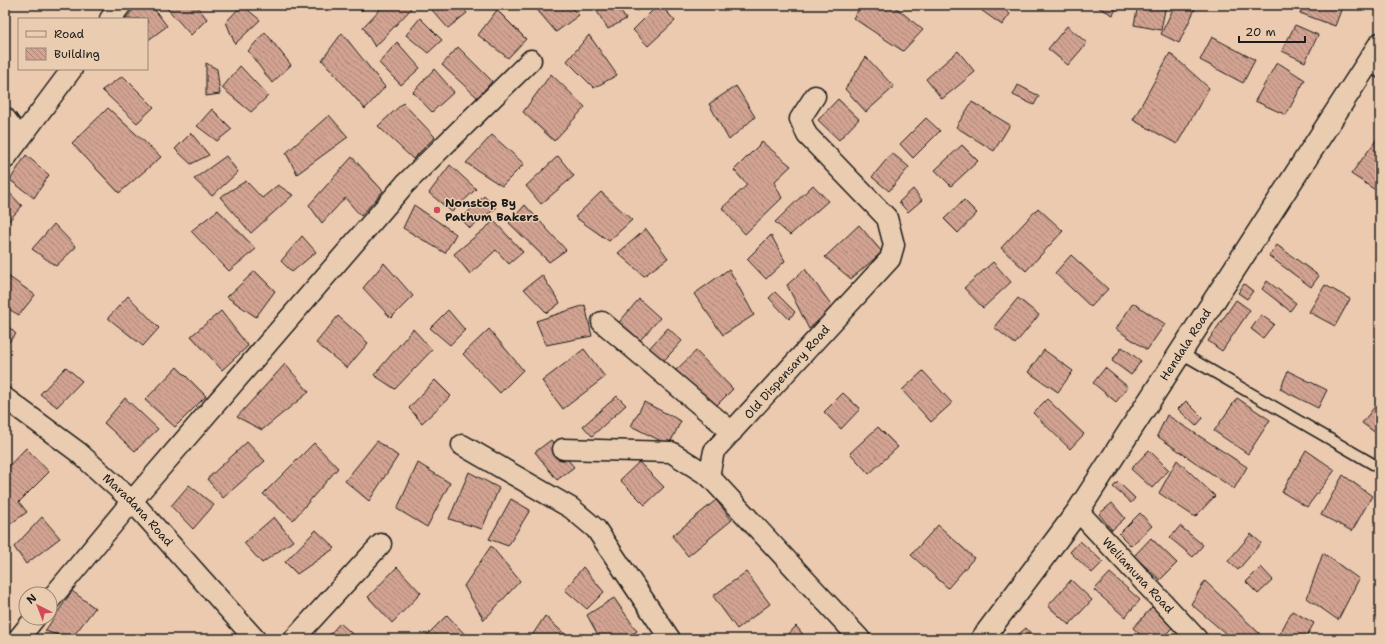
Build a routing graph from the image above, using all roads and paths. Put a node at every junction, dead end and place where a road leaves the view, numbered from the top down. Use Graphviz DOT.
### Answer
graph roads {
  1 [pos="121,5"];
  2 [pos="111,18"];
  3 [pos="1380,44"];
  4 [pos="531,60"];
  5 [pos="1373,68"];
  6 [pos="71,70"];
  7 [pos="814,96"];
  8 [pos="5,118"];
  9 [pos="20,138"];
  10 [pos="5,159"];
  11 [pos="602,322"];
  12 [pos="1181,353"];
  13 [pos="5,398"];
  14 [pos="732,432"];
  15 [pos="462,445"];
  16 [pos="563,449"];
  17 [pos="1380,468"];
  18 [pos="709,476"];
  19 [pos="132,501"];
  20 [pos="1078,511"];
  21 [pos="381,544"];
  22 [pos="58,590"];
  23 [pos="29,626"];
  24 [pos="18,639"];
  25 [pos="256,639"];
  26 [pos="294,639"];
  27 [pos="670,639"];
  28 [pos="860,639"];
  29 [pos="982,639"];
  30 [pos="1197,639"];
  1 -- 2 [label="street"];
  3 -- 5 [label="main road, Hendala Road"];
  4 -- 19 [label="street"];
  5 -- 12 [label="main road, Hendala Road"];
  6 -- 9 [label="street"];
  7 -- 14 [label="street, Old Dispensary Road"];
  8 -- 9 [label="street"];
  9 -- 10 [label="street"];
  11 -- 14 [label="street"];
  12 -- 17 [label="lane"];
  12 -- 20 [label="main road, Hendala Road"];
  13 -- 19 [label="street, Maradana Road"];
  14 -- 18 [label="street, Old Dispensary Road"];
  15 -- 27 [label="street"];
  16 -- 18 [label="street"];
  18 -- 28 [label="street"];
  19 -- 22 [label="street"];
  19 -- 25 [label="street, Maradana Road"];
  20 -- 29 [label="main road, Hendala Road"];
  20 -- 30 [label="street, Weliamuna Road"];
  21 -- 26 [label="street"];
  23 -- 24 [label="street"];
}
